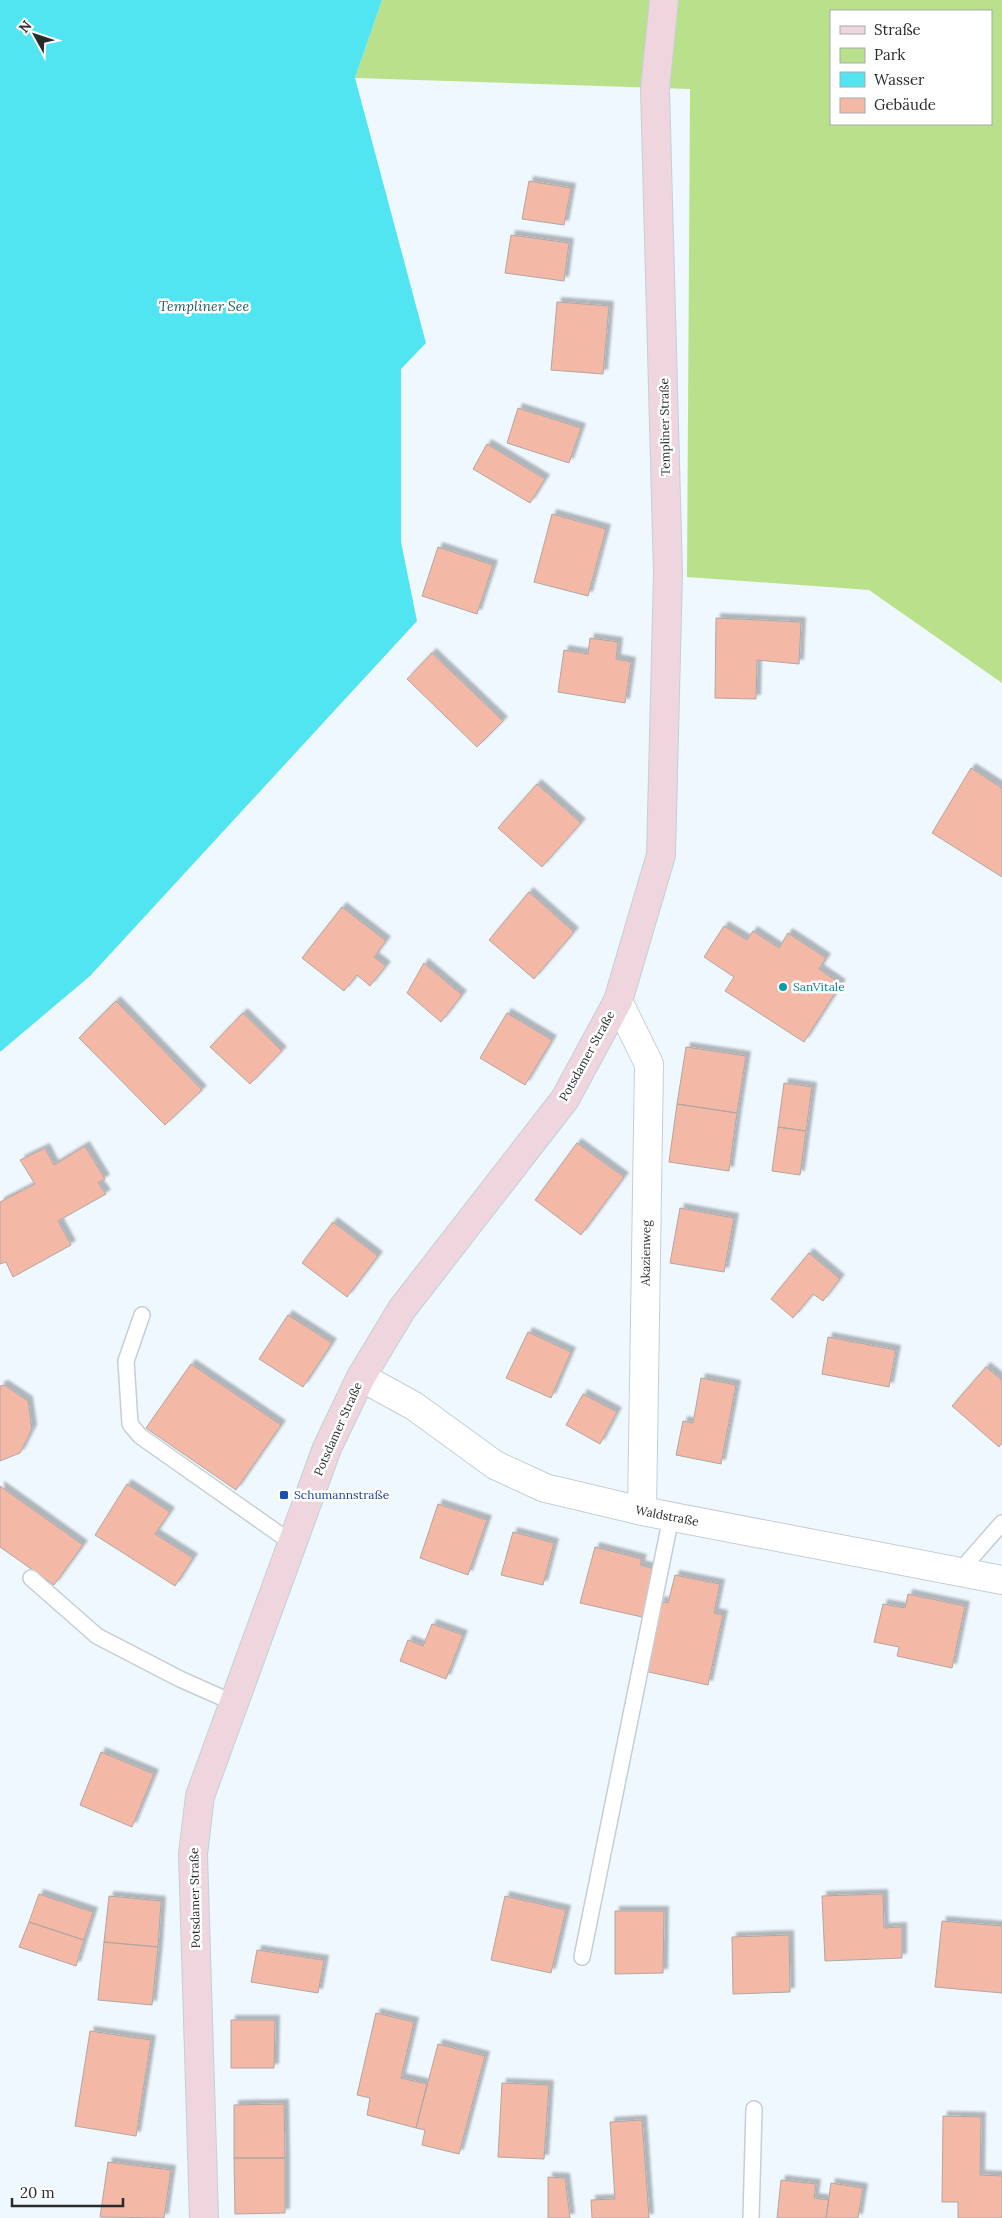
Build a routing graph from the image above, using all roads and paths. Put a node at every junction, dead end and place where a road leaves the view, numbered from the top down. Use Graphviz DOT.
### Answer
graph roads {
  1 [pos="664,0"];
  2 [pos="662,855"];
  3 [pos="618,1001"];
  4 [pos="142,1315"];
  5 [pos="361,1377"];
  6 [pos="642,1511"];
  7 [pos="671,1517"];
  8 [pos="1002,1523"];
  9 [pos="292,1543"];
  10 [pos="960,1572"];
  11 [pos="31,1578"];
  12 [pos="1002,1580"];
  13 [pos="234,1703"];
  14 [pos="582,1957"];
  15 [pos="754,2109"];
  16 [pos="204,2218"];
  17 [pos="751,2218"];
  1 -- 2 [label="street, Templiner Straße"];
  2 -- 3 [label="street, Potsdamer Straße"];
  3 -- 5 [label="street, Potsdamer Straße"];
  3 -- 6 [label="street, Akazienweg"];
  4 -- 9 [label="lane"];
  5 -- 6 [label="street, Waldstraße"];
  5 -- 9 [label="street, Potsdamer Straße"];
  6 -- 7 [label="street, Waldstraße"];
  7 -- 10 [label="street, Waldstraße"];
  7 -- 14 [label="lane"];
  8 -- 10 [label="lane"];
  9 -- 13 [label="street, Potsdamer Straße"];
  10 -- 12 [label="street, Waldstraße"];
  11 -- 13 [label="lane"];
  13 -- 16 [label="street, Potsdamer Straße"];
  15 -- 17 [label="lane"];
}
